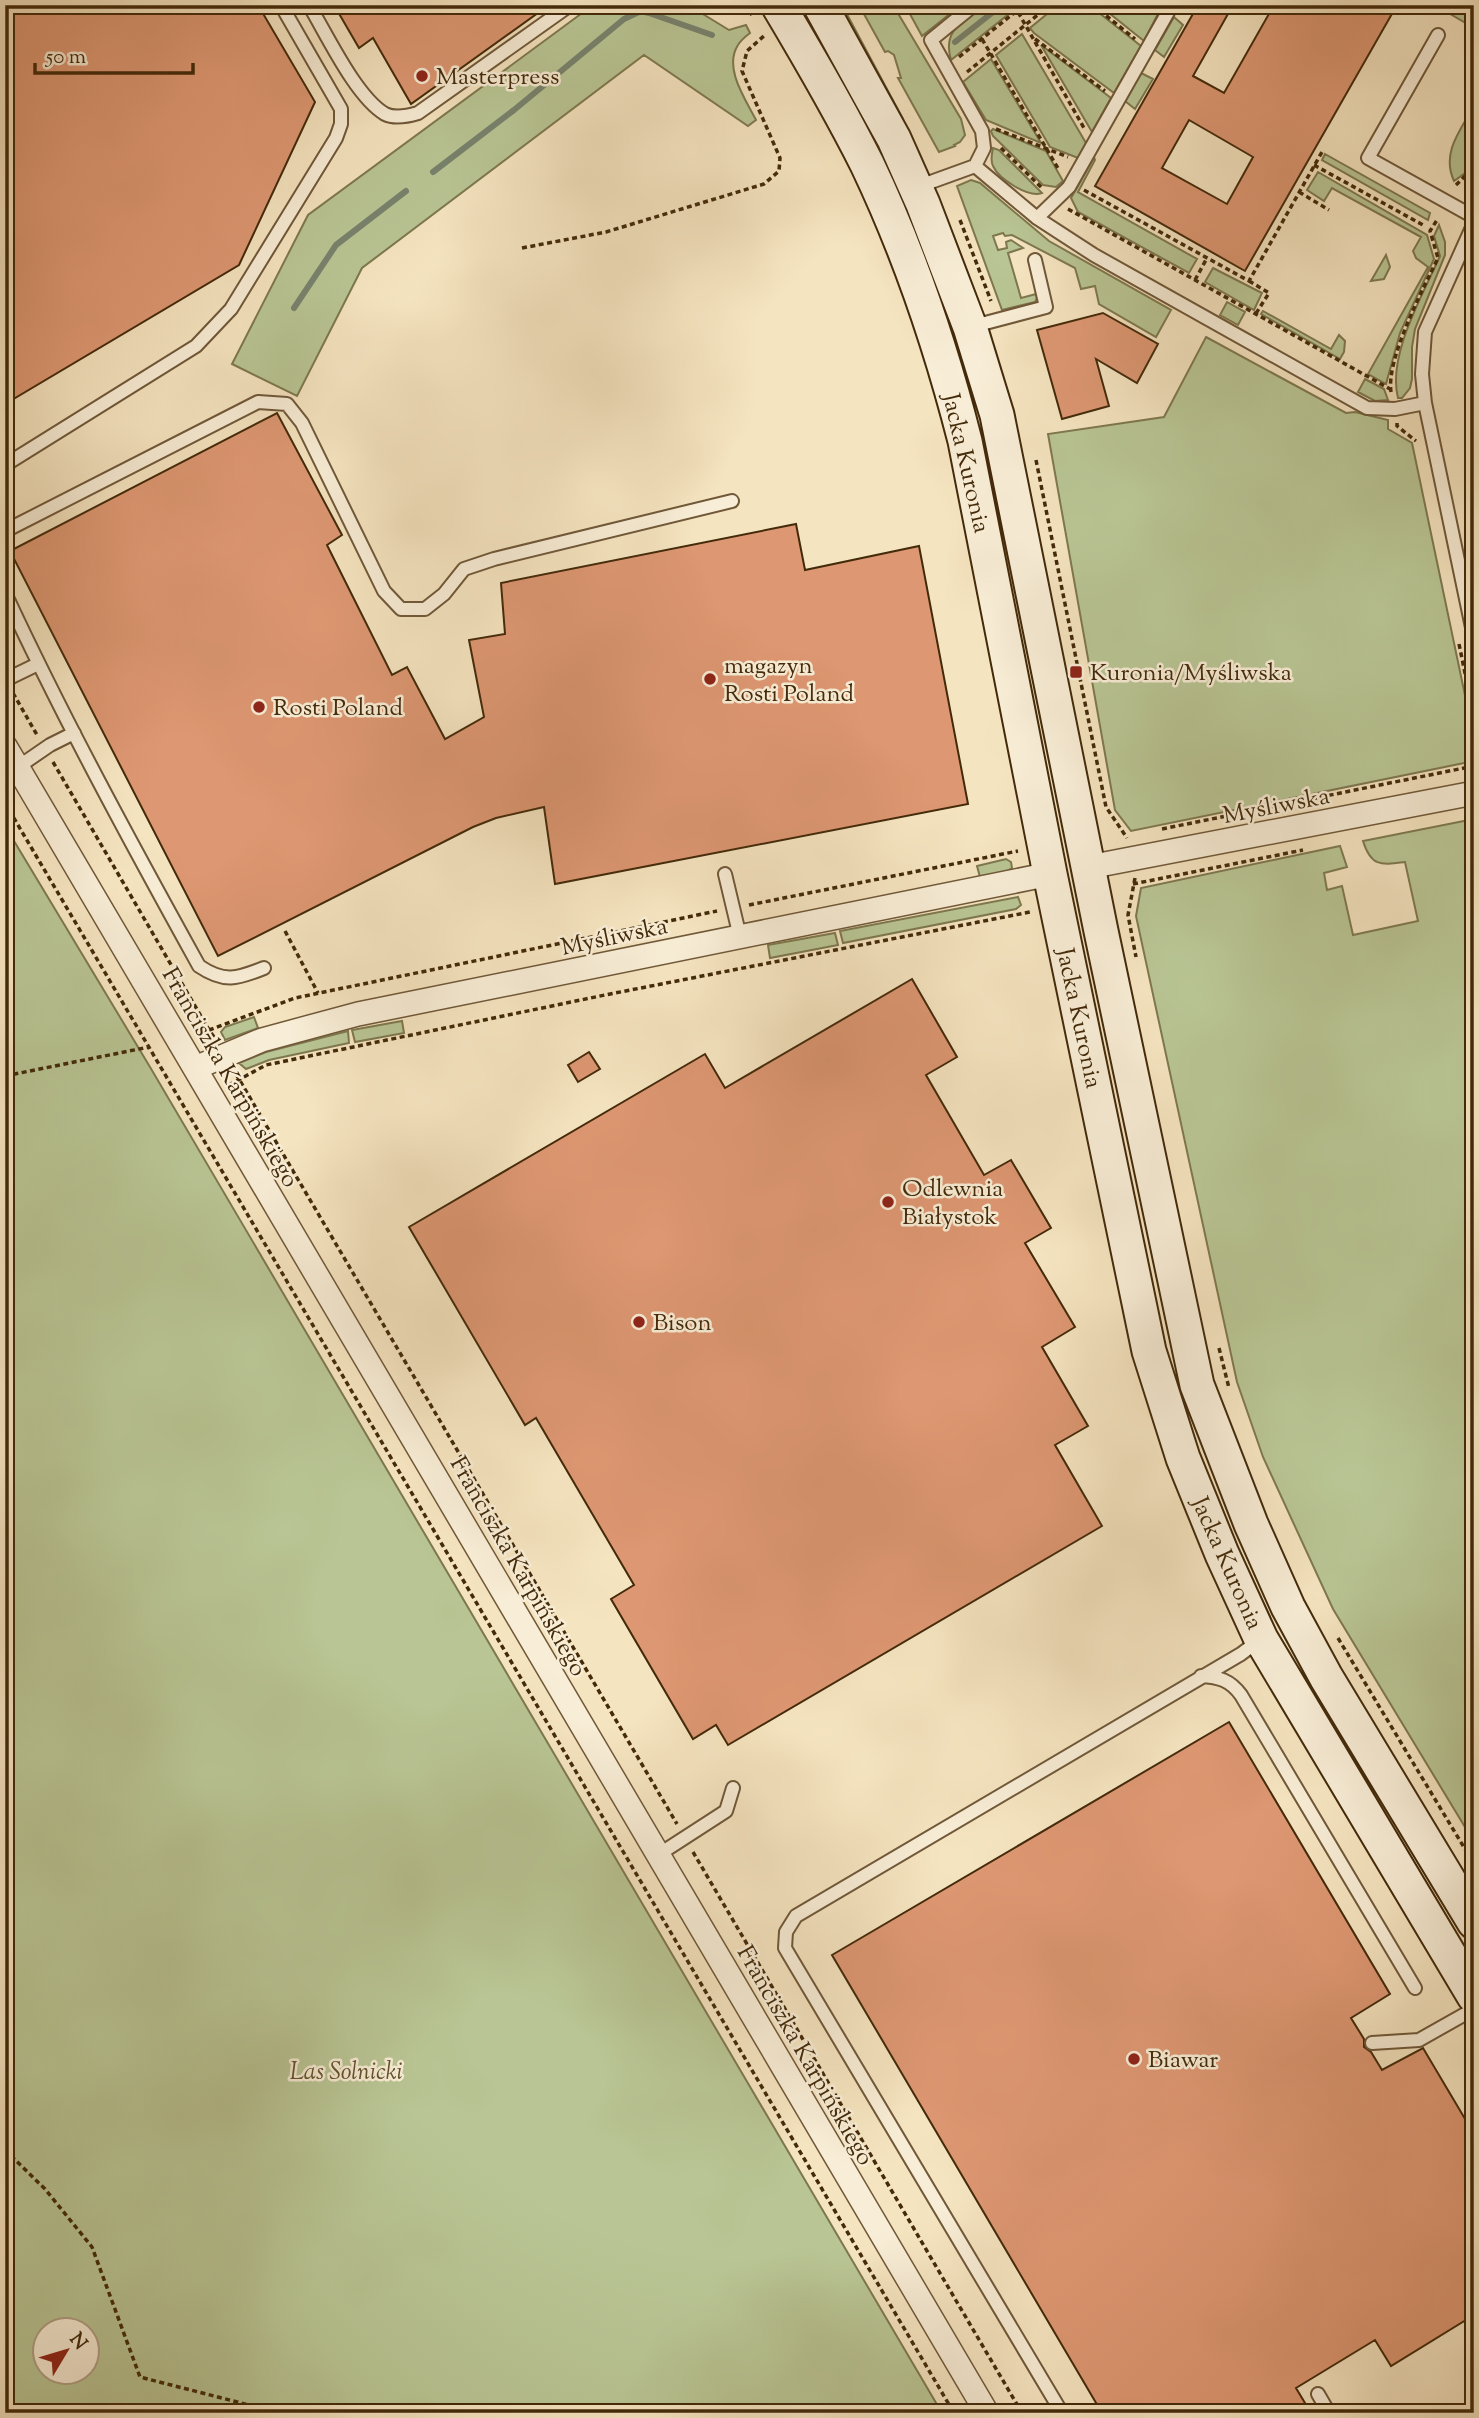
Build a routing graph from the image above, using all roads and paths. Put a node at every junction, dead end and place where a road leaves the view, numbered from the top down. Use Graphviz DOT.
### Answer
graph roads {
  1 [pos="281,5"];
  2 [pos="309,5"];
  3 [pos="570,5"];
  4 [pos="746,5"];
  5 [pos="820,5"];
  6 [pos="974,5"];
  7 [pos="1014,5"];
  8 [pos="1024,5"];
  9 [pos="1050,5"];
  10 [pos="1093,5"];
  11 [pos="1172,5"];
  12 [pos="1017,11"];
  13 [pos="777,21"];
  14 [pos="1026,25"];
  15 [pos="1438,35"];
  16 [pos="1032,37"];
  17 [pos="982,39"];
  18 [pos="1147,49"];
  19 [pos="990,53"];
  20 [pos="947,68"];
  21 [pos="955,82"];
  22 [pos="1118,101"];
  23 [pos="977,122"];
  24 [pos="983,140"];
  25 [pos="1093,143"];
  26 [pos="1047,149"];
  27 [pos="1322,152"];
  28 [pos="1082,163"];
  29 [pos="1314,165"];
  30 [pos="975,166"];
  31 [pos="1474,167"];
  32 [pos="1087,180"];
  33 [pos="1456,185"];
  34 [pos="1069,187"];
  35 [pos="916,188"];
  36 [pos="1299,192"];
  37 [pos="1055,201"];
  38 [pos="1329,210"];
  39 [pos="1474,217"];
  40 [pos="1037,218"];
  41 [pos="1474,223"];
  42 [pos="1423,225"];
  43 [pos="522,248"];
  44 [pos="1207,258"];
  45 [pos="1035,260"];
  46 [pos="1195,280"];
  47 [pos="1249,281"];
  48 [pos="1255,315"];
  49 [pos="970,327"];
  50 [pos="1390,389"];
  51 [pos="1425,403"];
  52 [pos="5,465"];
  53 [pos="732,501"];
  54 [pos="5,531"];
  55 [pos="5,593"];
  56 [pos="1474,637"];
  57 [pos="38,664"];
  58 [pos="5,680"];
  59 [pos="74,733"];
  60 [pos="5,746"];
  61 [pos="46,749"];
  62 [pos="1474,766"];
  63 [pos="18,767"];
  64 [pos="1474,793"];
  65 [pos="5,803"];
  66 [pos="1153,831"];
  67 [pos="1139,833"];
  68 [pos="1125,836"];
  69 [pos="1018,851"];
  70 [pos="1089,867"];
  71 [pos="725,874"];
  72 [pos="1050,874"];
  73 [pos="1133,884"];
  74 [pos="733,908"];
  75 [pos="1032,912"];
  76 [pos="285,931"];
  77 [pos="740,937"];
  78 [pos="264,968"];
  79 [pos="1138,968"];
  80 [pos="318,993"];
  81 [pos="209,1030"];
  82 [pos="174,1031"];
  83 [pos="149,1047"];
  84 [pos="225,1055"];
  85 [pos="195,1068"];
  86 [pos="5,1076"];
  87 [pos="239,1080"];
  88 [pos="211,1095"];
  89 [pos="188,1111"];
  90 [pos="1219,1348"];
  91 [pos="1233,1398"];
  92 [pos="1338,1637"];
  93 [pos="1261,1639"];
  94 [pos="1201,1676"];
  95 [pos="733,1788"];
  96 [pos="685,1838"];
  97 [pos="659,1855"];
  98 [pos="1474,1864"];
  99 [pos="1474,1922"];
  100 [pos="1416,1988"];
  101 [pos="1474,1996"];
  102 [pos="1474,2009"];
  103 [pos="1372,2043"];
  104 [pos="5,2150"];
  105 [pos="1318,2394"];
  106 [pos="280,2413"];
  107 [pos="954,2413"];
  108 [pos="987,2413"];
  109 [pos="1022,2413"];
  110 [pos="1062,2413"];
  111 [pos="1329,2413"];
  1 -- 52 [label="lane"];
  2 -- 3 [label="lane"];
  4 -- 13 [label="path"];
  5 -- 35 [label="main road, Jacka Kuronia"];
  6 -- 20 [label="lane"];
  7 -- 12 [label="path"];
  8 -- 12 [label="path"];
  9 -- 14 [label="path"];
  10 -- 18 [label="path"];
  11 -- 18 [label="lane"];
  12 -- 14 [label="path"];
  12 -- 17 [label="path"];
  13 -- 43 [label="path"];
  13 -- 72 [label="main road, Jacka Kuronia"];
  14 -- 16 [label="path"];
  14 -- 19 [label="path"];
  15 -- 39 [label="lane"];
  16 -- 22 [label="path"];
  16 -- 25 [label="path"];
  17 -- 19 [label="path"];
  17 -- 20 [label="path"];
  18 -- 22 [label="lane"];
  19 -- 21 [label="path"];
  19 -- 26 [label="path"];
  20 -- 21 [label="lane"];
  21 -- 23 [label="lane"];
  22 -- 25 [label="lane"];
  23 -- 24 [label="lane"];
  23 -- 26 [label="path"];
  24 -- 30 [label="lane"];
  24 -- 37 [label="path"];
  25 -- 28 [label="lane"];
  26 -- 28 [label="path"];
  26 -- 34 [label="path"];
  27 -- 29 [label="path"];
  28 -- 34 [label="lane"];
  29 -- 36 [label="path"];
  29 -- 42 [label="path"];
  30 -- 35 [label="lane"];
  30 -- 40 [label="lane"];
  31 -- 33 [label="path"];
  32 -- 44 [label="path"];
  34 -- 37 [label="lane"];
  35 -- 49 [label="main road, Jacka Kuronia"];
  36 -- 38 [label="path"];
  36 -- 47 [label="path"];
  37 -- 40 [label="lane"];
  37 -- 46 [label="path"];
  40 -- 51 [label="lane"];
  41 -- 51 [label="lane"];
  44 -- 46 [label="path"];
  44 -- 47 [label="path"];
  45 -- 49 [label="lane"];
  46 -- 48 [label="path"];
  47 -- 48 [label="path"];
  48 -- 50 [label="path"];
  49 -- 70 [label="main road, Jacka Kuronia"];
  51 -- 56 [label="lane"];
  53 -- 54 [label="lane"];
  55 -- 57 [label="lane"];
  57 -- 58 [label="lane"];
  57 -- 59 [label="lane"];
  58 -- 61 [label="path"];
  59 -- 61 [label="lane"];
  59 -- 78 [label="lane"];
  60 -- 63 [label="street, Franciszka Karpińskiego"];
  61 -- 63 [label="lane"];
  61 -- 81 [label="path"];
  62 -- 66 [label="path"];
  63 -- 82 [label="street, Franciszka Karpińskiego"];
  64 -- 70 [label="street, Myśliwska"];
  65 -- 83 [label="path"];
  67 -- 68 [label="path"];
  69 -- 74 [label="path"];
  70 -- 72 [label="main road"];
  70 -- 99 [label="main road, Jacka Kuronia"];
  71 -- 74 [label="lane"];
  72 -- 77 [label="street, Myśliwska"];
  72 -- 93 [label="main road, Jacka Kuronia"];
  73 -- 79 [label="path"];
  74 -- 77 [label="lane"];
  74 -- 80 [label="path"];
  75 -- 87 [label="path"];
  76 -- 80 [label="path"];
  77 -- 84 [label="street, Myśliwska"];
  80 -- 81 [label="path"];
  81 -- 84 [label="path"];
  82 -- 83 [label="path"];
  82 -- 85 [label="street, Franciszka Karpińskiego"];
  83 -- 86 [label="path"];
  83 -- 89 [label="path"];
  84 -- 85 [label="street, Myśliwska"];
  84 -- 87 [label="path"];
  85 -- 88 [label="street, Franciszka Karpińskiego"];
  87 -- 88 [label="path"];
  87 -- 96 [label="path"];
  88 -- 89 [label="path"];
  88 -- 97 [label="street, Franciszka Karpińskiego"];
  89 -- 107 [label="path"];
  90 -- 91 [label="path"];
  92 -- 98 [label="path"];
  93 -- 94 [label="lane"];
  93 -- 101 [label="main road, Jacka Kuronia"];
  94 -- 100 [label="lane"];
  94 -- 110 [label="lane"];
  95 -- 96 [label="lane"];
  96 -- 97 [label="lane"];
  96 -- 109 [label="path"];
  97 -- 108 [label="street, Franciszka Karpińskiego"];
  102 -- 103 [label="lane"];
  104 -- 106 [label="path"];
  105 -- 111 [label="lane"];
}
